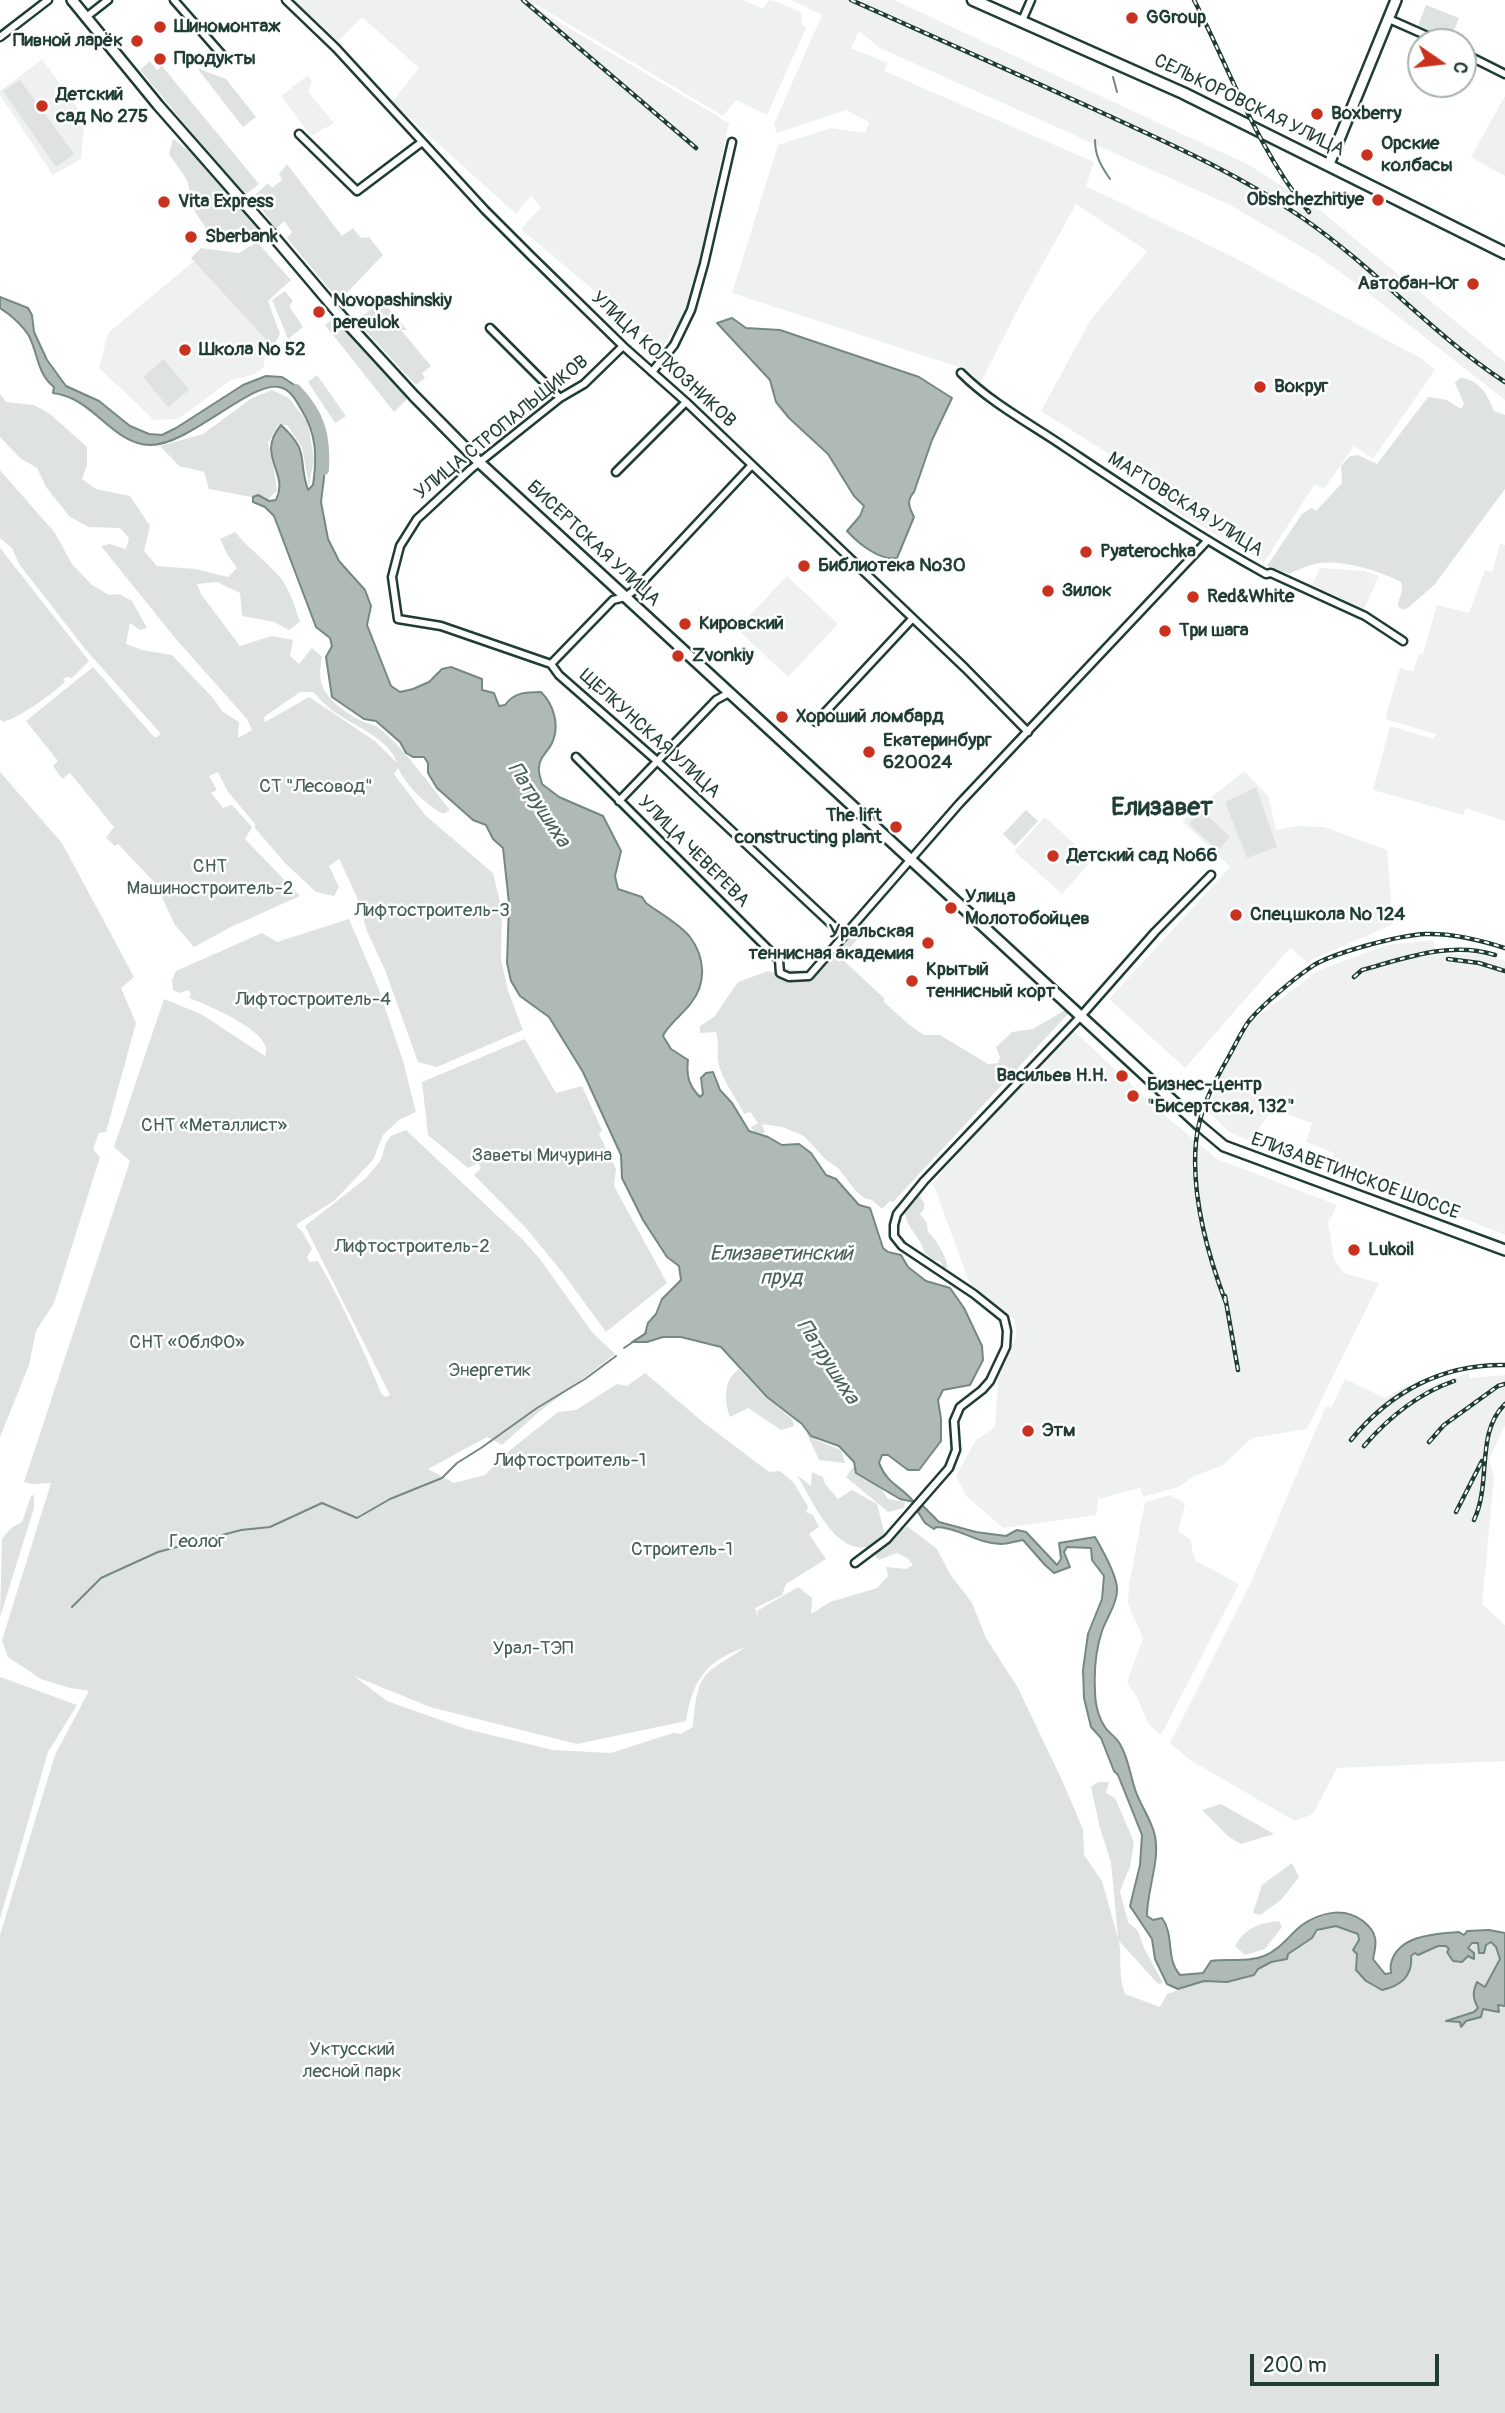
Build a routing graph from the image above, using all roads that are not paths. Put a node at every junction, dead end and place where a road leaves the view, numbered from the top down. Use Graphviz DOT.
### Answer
graph roads {
  1 [pos="48,0"];
  2 [pos="72,0"];
  3 [pos="108,0"];
  4 [pos="174,0"];
  5 [pos="286,0"];
  6 [pos="973,0"];
  7 [pos="1031,0"];
  8 [pos="1396,0"];
  9 [pos="85,18"];
  10 [pos="1389,19"];
  11 [pos="1021,23"];
  12 [pos="1409,28"];
  13 [pos="0,37"];
  14 [pos="225,57"];
  15 [pos="1477,60"];
  16 [pos="1505,74"];
  17 [pos="299,134"];
  18 [pos="422,142"];
  19 [pos="732,142"];
  20 [pos="1329,164"];
  21 [pos="1505,253"];
  22 [pos="490,328"];
  23 [pos="623,346"];
  24 [pos="652,372"];
  25 [pos="961,373"];
  26 [pos="560,398"];
  27 [pos="686,402"];
  28 [pos="480,463"];
  29 [pos="751,466"];
  30 [pos="616,472"];
  31 [pos="1206,541"];
  32 [pos="625,597"];
  33 [pos="398,619"];
  34 [pos="912,620"];
  35 [pos="1403,641"];
  36 [pos="551,664"];
  37 [pos="729,693"];
  38 [pos="816,722"];
  39 [pos="1028,733"];
  40 [pos="576,757"];
  41 [pos="657,761"];
  42 [pos="619,801"];
  43 [pos="910,860"];
  44 [pos="1211,875"];
  45 [pos="843,935"];
  46 [pos="1081,1016"];
  47 [pos="1199,1125"];
  48 [pos="1505,1250"];
  49 [pos="855,1563"];
  1 -- 13 [label="street"];
  2 -- 9 [label="main road, БИСЕРТСКАЯ УЛИЦА"];
  3 -- 9 [label="street"];
  4 -- 14 [label="street"];
  5 -- 18 [label="street, УЛИЦА КОЛХОЗНИКОВ"];
  6 -- 11 [label="main road, СЕЛЬКОРОВСКАЯ УЛИЦА"];
  7 -- 11 [label="street"];
  8 -- 10 [label="main road"];
  9 -- 28 [label="main road, БИСЕРТСКАЯ УЛИЦА"];
  10 -- 12 [label="street"];
  10 -- 20 [label="main road"];
  11 -- 20 [label="main road, СЕЛЬКОРОВСКАЯ УЛИЦА"];
  15 -- 16 [label="street"];
  17 -- 18 [label="street"];
  18 -- 23 [label="street, УЛИЦА КОЛХОЗНИКОВ"];
  19 -- 24 [label="street"];
  20 -- 21 [label="main road, СЕЛЬКОРОВСКАЯ УЛИЦА"];
  22 -- 26 [label="street"];
  23 -- 24 [label="street, УЛИЦА КОЛХОЗНИКОВ"];
  23 -- 26 [label="street, УЛИЦА СТРОПАЛЬЩИКОВ"];
  24 -- 27 [label="street, УЛИЦА КОЛХОЗНИКОВ"];
  25 -- 31 [label="street, МАРТОВСКАЯ УЛИЦА"];
  26 -- 28 [label="street, УЛИЦА СТРОПАЛЬЩИКОВ"];
  27 -- 29 [label="street, УЛИЦА КОЛХОЗНИКОВ"];
  27 -- 30 [label="street"];
  28 -- 32 [label="main road, БИСЕРТСКАЯ УЛИЦА"];
  28 -- 33 [label="street, УЛИЦА СТРОПАЛЬЩИКОВ"];
  29 -- 32 [label="street"];
  29 -- 34 [label="street, УЛИЦА КОЛХОЗНИКОВ"];
  31 -- 35 [label="street, МАРТОВСКАЯ УЛИЦА"];
  31 -- 39 [label="street"];
  32 -- 36 [label="street"];
  32 -- 37 [label="main road, БИСЕРТСКАЯ УЛИЦА"];
  33 -- 36 [label="street, ЩЕЛКУНСКАЯ УЛИЦА"];
  34 -- 38 [label="street"];
  34 -- 39 [label="street, УЛИЦА КОЛХОЗНИКОВ"];
  36 -- 41 [label="street, ЩЕЛКУНСКАЯ УЛИЦА"];
  37 -- 41 [label="street"];
  37 -- 43 [label="main road, БИСЕРТСКАЯ УЛИЦА"];
  39 -- 43 [label="street"];
  40 -- 42 [label="street, УЛИЦА ЧЕВЕРЕВА"];
  41 -- 42 [label="street"];
  41 -- 45 [label="street, ЩЕЛКУНСКАЯ УЛИЦА"];
  42 -- 45 [label="street, УЛИЦА ЧЕВЕРЕВА"];
  43 -- 45 [label="street"];
  43 -- 46 [label="main road, БИСЕРТСКАЯ УЛИЦА"];
  44 -- 46 [label="street"];
  46 -- 47 [label="main road, БИСЕРТСКАЯ УЛИЦА"];
  46 -- 49 [label="street"];
  47 -- 48 [label="main road, ЕЛИЗАВЕТИНСКОЕ ШОССЕ"];
}
